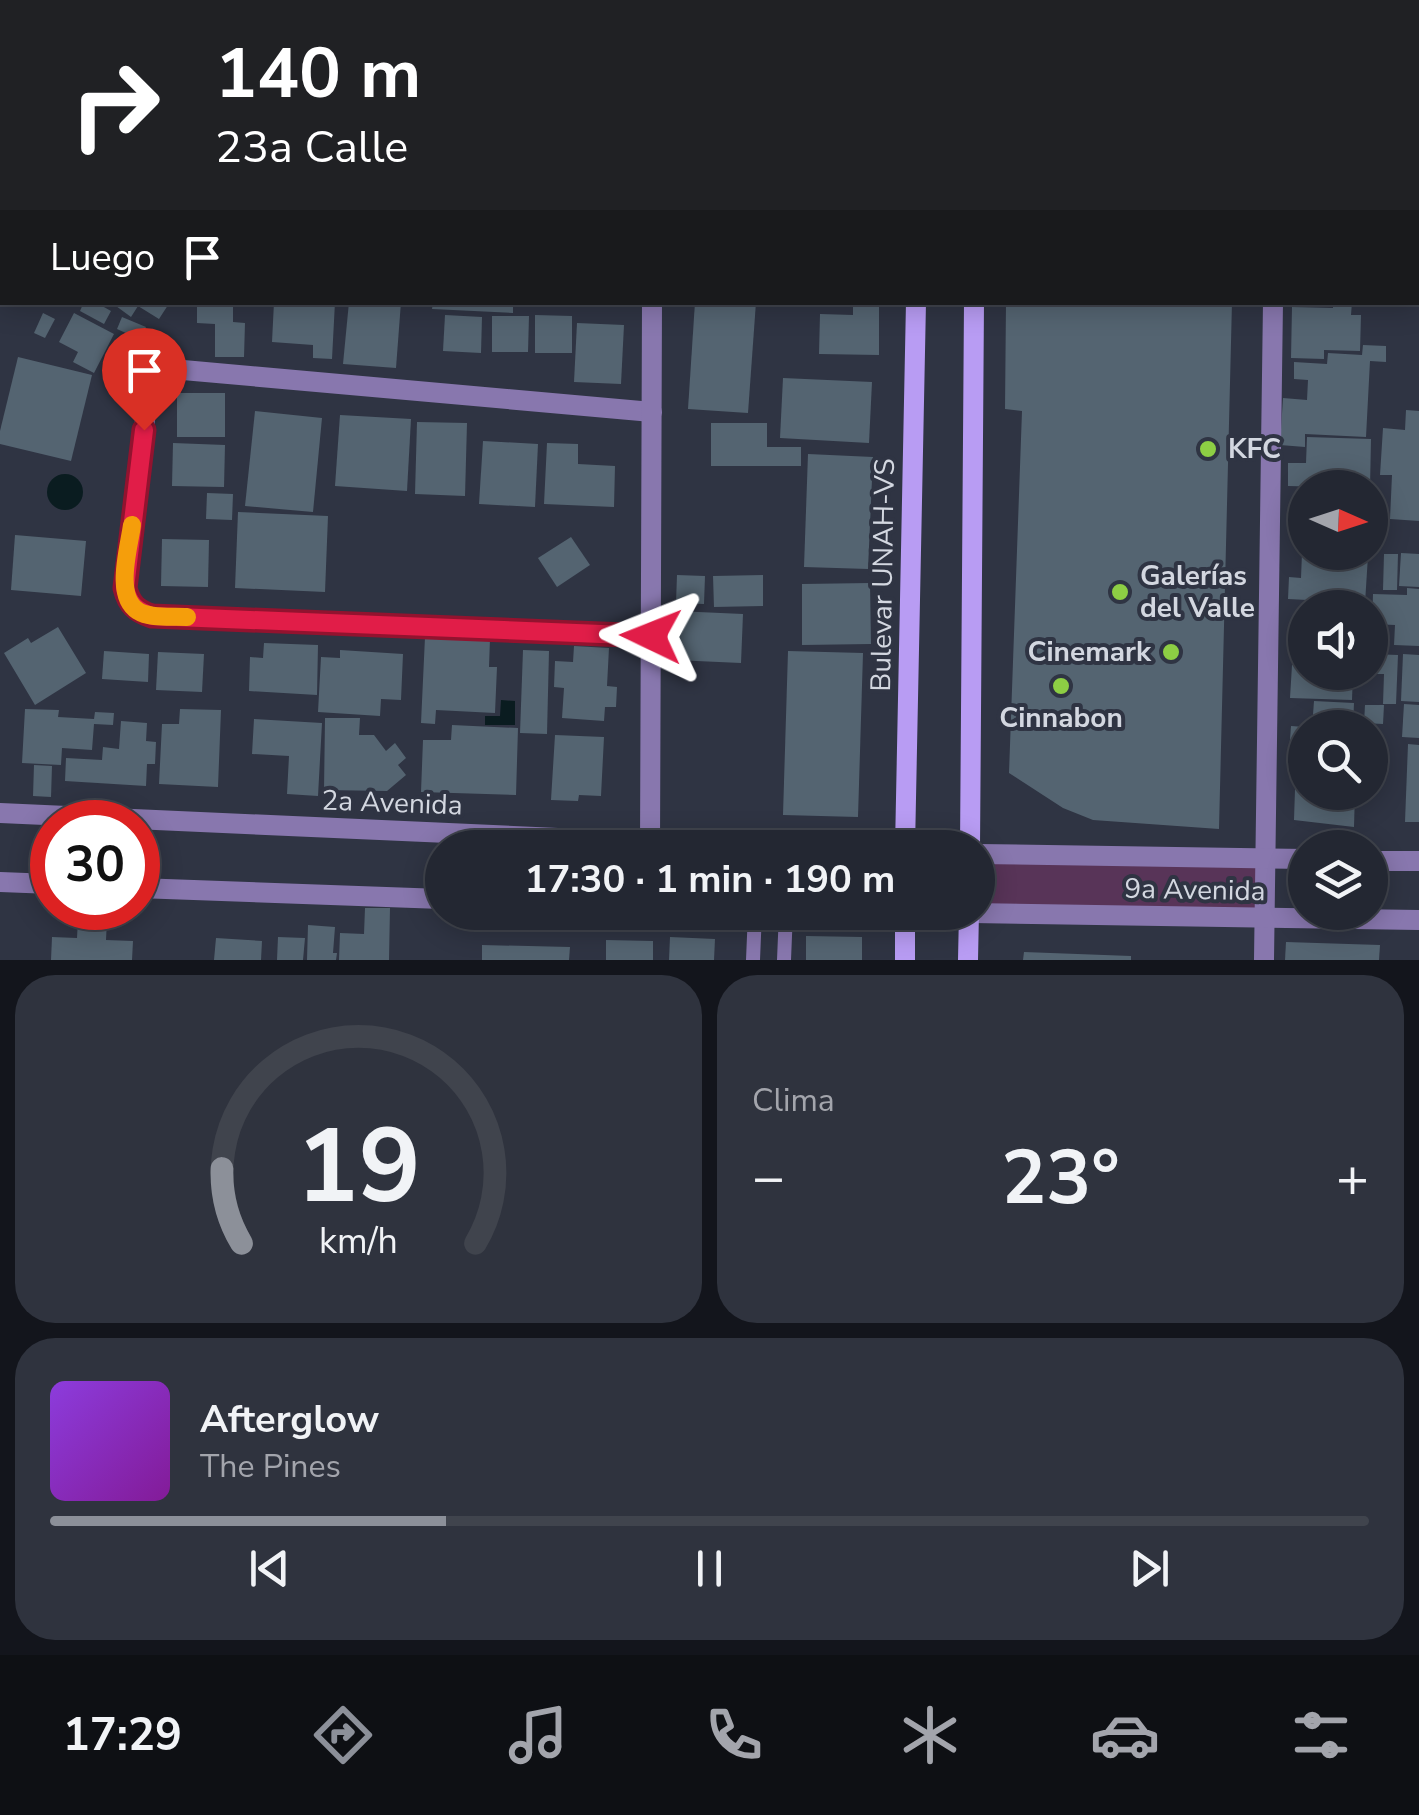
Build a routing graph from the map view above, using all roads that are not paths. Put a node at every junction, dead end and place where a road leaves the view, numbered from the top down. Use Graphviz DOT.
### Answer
graph roads {
  1 [pos="652,305"];
  2 [pos="916,305"];
  3 [pos="974,305"];
  4 [pos="1273,305"];
  5 [pos="652,412"];
  6 [pos="651,636"];
  7 [pos="0,813"];
  8 [pos="650,830"];
  9 [pos="905,830"];
  10 [pos="970,830"];
  11 [pos="425,833"];
  12 [pos="995,854"];
  13 [pos="1266,859"];
  14 [pos="1288,860"];
  15 [pos="1388,860"];
  16 [pos="1419,861"];
  17 [pos="0,882"];
  18 [pos="30,883"];
  19 [pos="160,889"];
  20 [pos="425,898"];
  21 [pos="995,914"];
  22 [pos="1265,918"];
  23 [pos="1419,920"];
  24 [pos="754,930"];
  25 [pos="785,930"];
  26 [pos="907,930"];
  27 [pos="969,930"];
  28 [pos="753,960"];
  29 [pos="784,960"];
  30 [pos="906,960"];
  31 [pos="968,960"];
  32 [pos="1264,960"];
  1 -- 5 [label="street"];
  2 -- 9 [label="main road, Bulevar UNAH-VS"];
  3 -- 10 [label="main road"];
  4 -- 13 [label="street"];
  5 -- 6 [label="street"];
  5 -- 6 [label="street"];
  6 -- 8 [label="street"];
  7 -- 11 [label="street, 2a Avenida"];
  12 -- 13 [label="street, 9a Avenida"];
  13 -- 14 [label="street, 9a Avenida"];
  13 -- 22 [label="street"];
  15 -- 16 [label="street"];
  17 -- 18 [label="street"];
  19 -- 20 [label="street"];
  21 -- 22 [label="street, 9a Avenida"];
  22 -- 23 [label="street, 9a Avenida"];
  22 -- 32 [label="street"];
  24 -- 28 [label="lane"];
  25 -- 29 [label="lane"];
  26 -- 30 [label="main road"];
  27 -- 31 [label="main road"];
}
